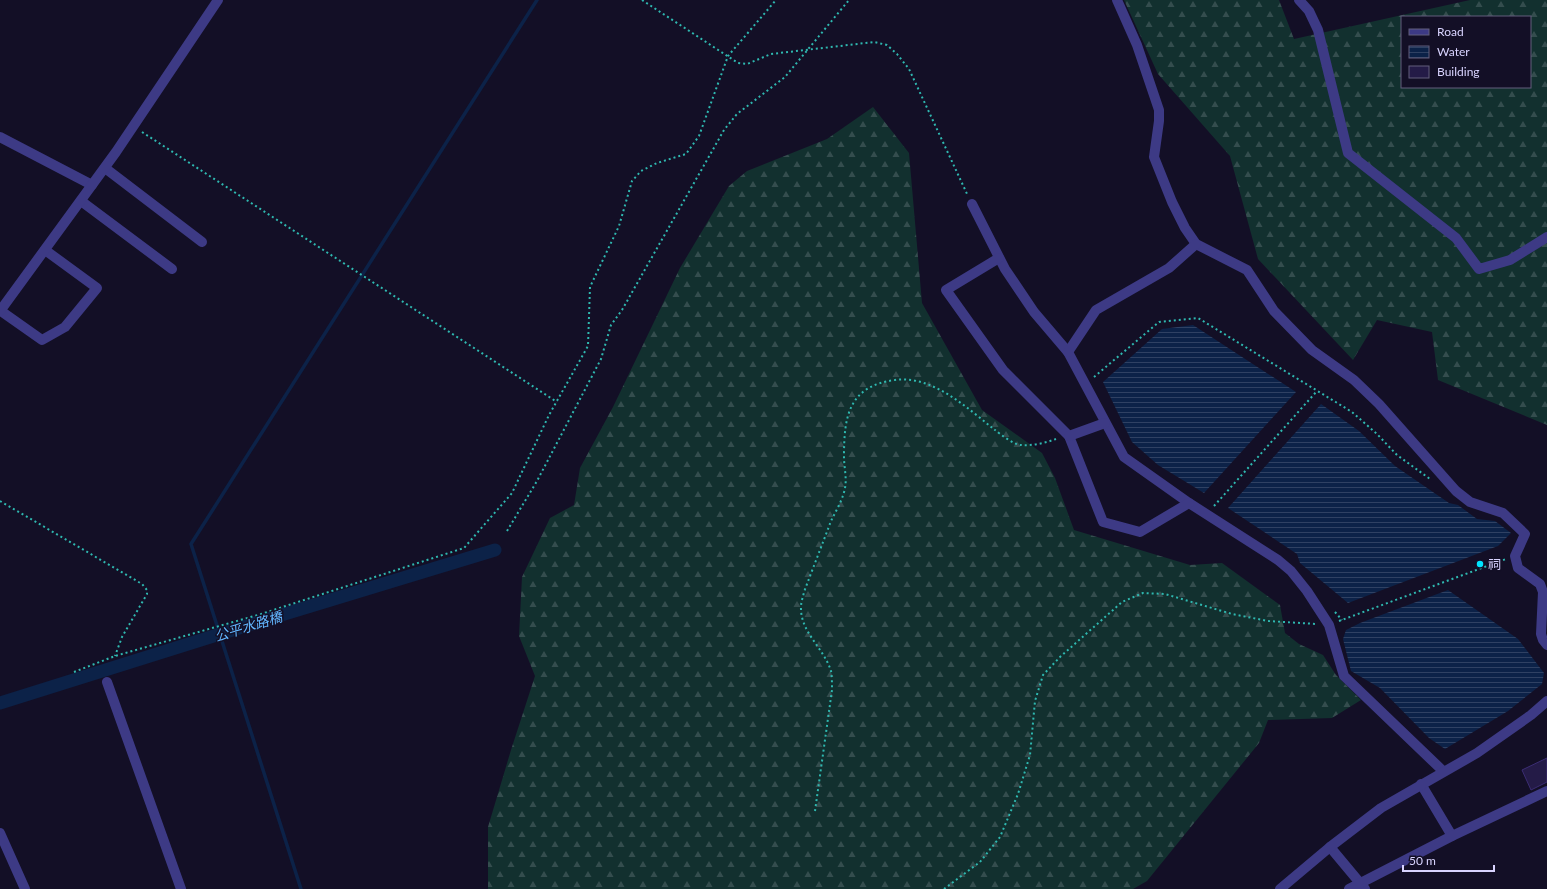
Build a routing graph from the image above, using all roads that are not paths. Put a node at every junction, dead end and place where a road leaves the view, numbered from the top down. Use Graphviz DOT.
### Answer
graph roads {
  1 [pos="218,0"];
  2 [pos="1116,0"];
  3 [pos="1299,0"];
  4 [pos="0,137"];
  5 [pos="105,168"];
  6 [pos="92,185"];
  7 [pos="81,201"];
  8 [pos="972,204"];
  9 [pos="1547,237"];
  10 [pos="202,242"];
  11 [pos="1196,244"];
  12 [pos="45,250"];
  13 [pos="999,258"];
  14 [pos="172,269"];
  15 [pos="0,311"];
  16 [pos="1068,352"];
  17 [pos="1105,423"];
  18 [pos="1069,436"];
  19 [pos="1189,502"];
  20 [pos="1547,645"];
  21 [pos="107,682"];
  22 [pos="1547,701"];
  23 [pos="1443,771"];
  24 [pos="1421,784"];
  25 [pos="1547,791"];
  26 [pos="0,833"];
  27 [pos="1452,836"];
  28 [pos="1330,847"];
  29 [pos="1362,886"];
  30 [pos="25,889"];
  31 [pos="181,889"];
  32 [pos="1280,889"];
  33 [pos="1349,889"];
  1 -- 5 [label="street"];
  2 -- 11 [label="street"];
  3 -- 9 [label="street"];
  4 -- 6 [label="street"];
  5 -- 6 [label="street"];
  5 -- 10 [label="street"];
  6 -- 7 [label="street"];
  7 -- 12 [label="street"];
  7 -- 14 [label="street"];
  8 -- 13 [label="street"];
  11 -- 16 [label="street"];
  11 -- 20 [label="street"];
  12 -- 15 [label="street"];
  12 -- 15 [label="street"];
  13 -- 16 [label="street"];
  13 -- 18 [label="street"];
  16 -- 17 [label="street"];
  17 -- 18 [label="street"];
  17 -- 19 [label="street"];
  18 -- 19 [label="street"];
  19 -- 23 [label="street"];
  21 -- 31 [label="street"];
  22 -- 23 [label="street"];
  23 -- 24 [label="street"];
  24 -- 27 [label="street"];
  24 -- 28 [label="street"];
  25 -- 27 [label="street"];
  26 -- 30 [label="street"];
  27 -- 29 [label="street"];
  28 -- 29 [label="street"];
  28 -- 32 [label="street"];
  29 -- 33 [label="street"];
}
